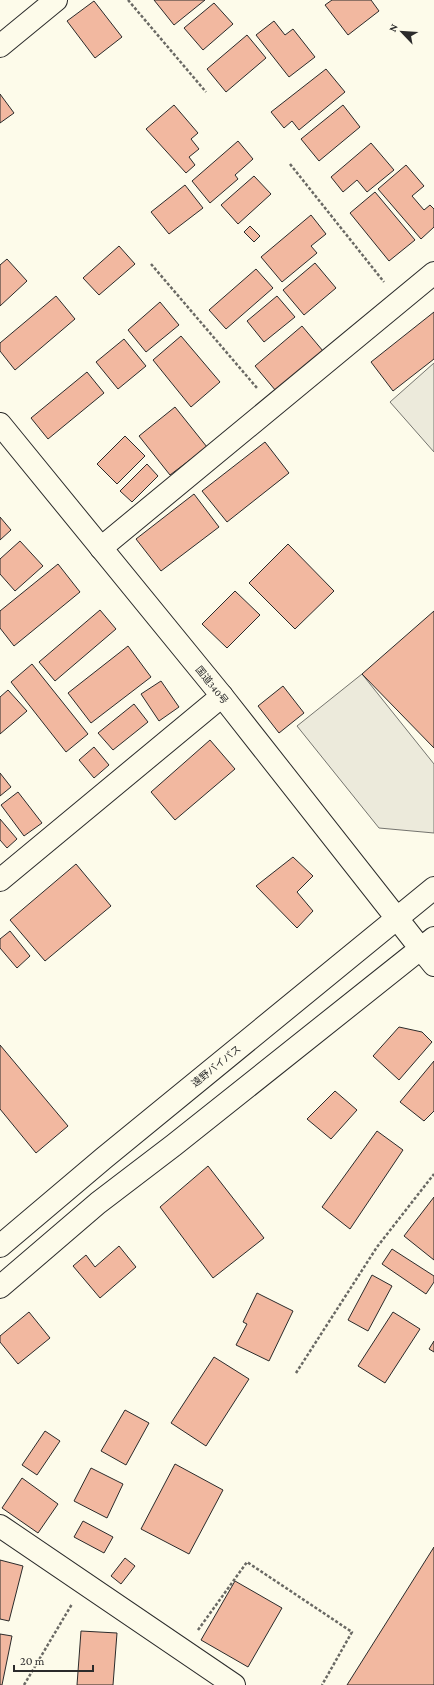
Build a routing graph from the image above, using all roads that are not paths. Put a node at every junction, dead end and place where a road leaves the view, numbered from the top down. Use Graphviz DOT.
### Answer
graph roads {
  1 [pos="56,0"];
  2 [pos="0,46"];
  3 [pos="434,273"];
  4 [pos="0,424"];
  5 [pos="101,548"];
  6 [pos="222,696"];
  7 [pos="0,880"];
  8 [pos="434,888"];
  9 [pos="398,918"];
  10 [pos="430,950"];
  11 [pos="0,1246"];
  12 [pos="0,1287"];
  13 [pos="0,1526"];
  14 [pos="234,1685"];
  1 -- 2 [label="main road"];
  3 -- 5 [label="main road"];
  4 -- 5 [label="main road, 国道340号"];
  5 -- 6 [label="main road, 国道340号"];
  6 -- 7 [label="main road"];
  6 -- 9 [label="main road, 国道340号"];
  8 -- 9 [label="main road, 遠野バイパス"];
  9 -- 10 [label="main road, 国道340号"];
  9 -- 11 [label="main road, 遠野バイパス"];
  10 -- 12 [label="main road"];
  13 -- 14 [label="main road"];
}
